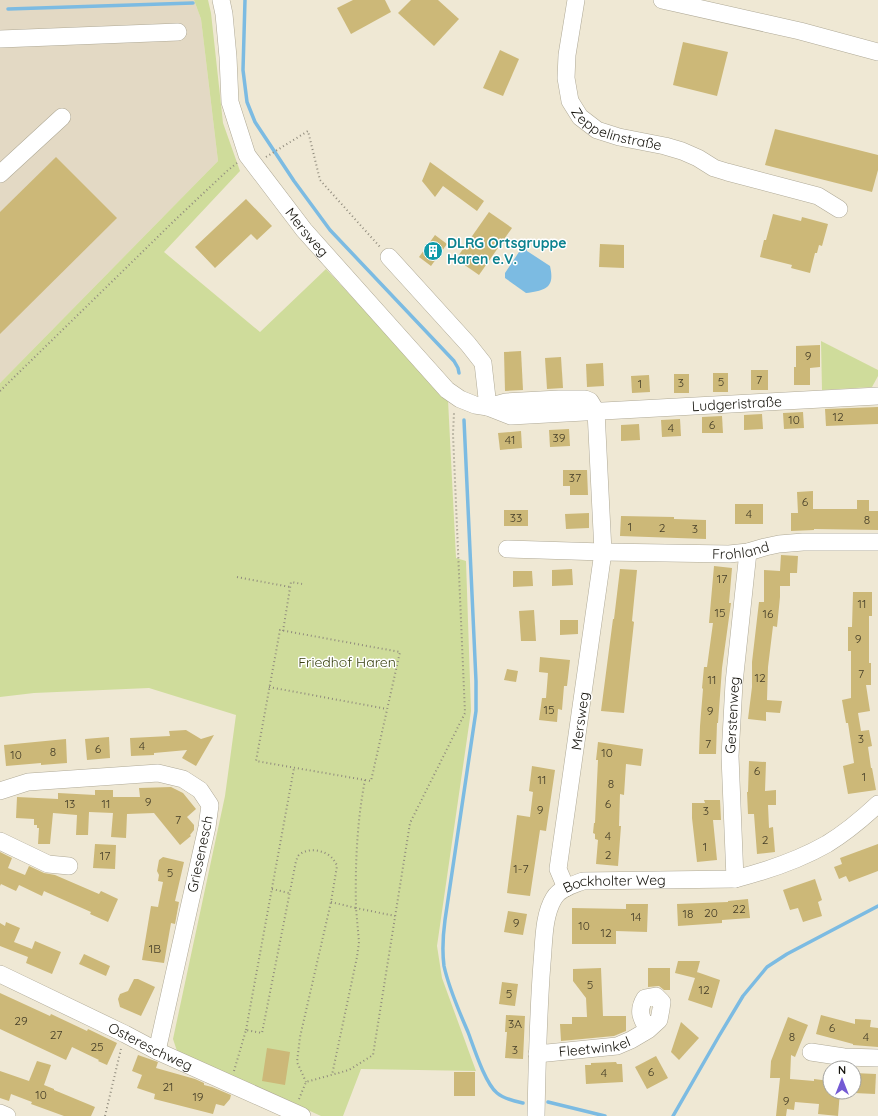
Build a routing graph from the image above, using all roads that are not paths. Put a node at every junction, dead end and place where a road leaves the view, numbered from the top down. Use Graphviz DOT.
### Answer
graph roads {
  1 [pos="221,0"];
  2 [pos="576,0"];
  3 [pos="662,0"];
  4 [pos="178,32"];
  5 [pos="0,39"];
  6 [pos="878,52"];
  7 [pos="62,117"];
  8 [pos="0,174"];
  9 [pos="839,209"];
  10 [pos="389,257"];
  11 [pos="878,396"];
  12 [pos="488,407"];
  13 [pos="596,411"];
  14 [pos="878,542"];
  15 [pos="507,549"];
  16 [pos="603,552"];
  17 [pos="748,552"];
  18 [pos="0,791"];
  19 [pos="878,804"];
  20 [pos="0,841"];
  21 [pos="69,866"];
  22 [pos="735,879"];
  23 [pos="566,888"];
  24 [pos="0,974"];
  25 [pos="648,1030"];
  26 [pos="157,1051"];
  27 [pos="811,1052"];
  28 [pos="537,1054"];
  29 [pos="878,1058"];
  30 [pos="0,1113"];
  31 [pos="298,1114"];
  32 [pos="7,1116"];
  33 [pos="536,1116"];
  1 -- 12 [label="street, Mersweg"];
  2 -- 9 [label="street, Zeppelinstraße"];
  3 -- 6 [label="street"];
  4 -- 5 [label="street"];
  7 -- 8 [label="street"];
  10 -- 12 [label="street"];
  11 -- 13 [label="street, Ludgeristraße"];
  12 -- 13 [label="street, Mersweg"];
  13 -- 16 [label="street, Mersweg"];
  14 -- 17 [label="street, Frohland"];
  15 -- 16 [label="street"];
  16 -- 17 [label="street, Frohland"];
  16 -- 23 [label="street, Mersweg"];
  17 -- 22 [label="street, Gerstenweg"];
  18 -- 26 [label="street, Griesenesch"];
  19 -- 22 [label="street, Bockholter Weg"];
  20 -- 21 [label="street"];
  22 -- 23 [label="street, Bockholter Weg"];
  23 -- 28 [label="street, Bockholter Weg"];
  24 -- 26 [label="street, Ostereschweg"];
  25 -- 28 [label="street, Fleetwinkel"];
  26 -- 31 [label="street, Ostereschweg"];
  27 -- 29 [label="street"];
  28 -- 33 [label="street, Bockholter Weg"];
  30 -- 32 [label="street"];
}
